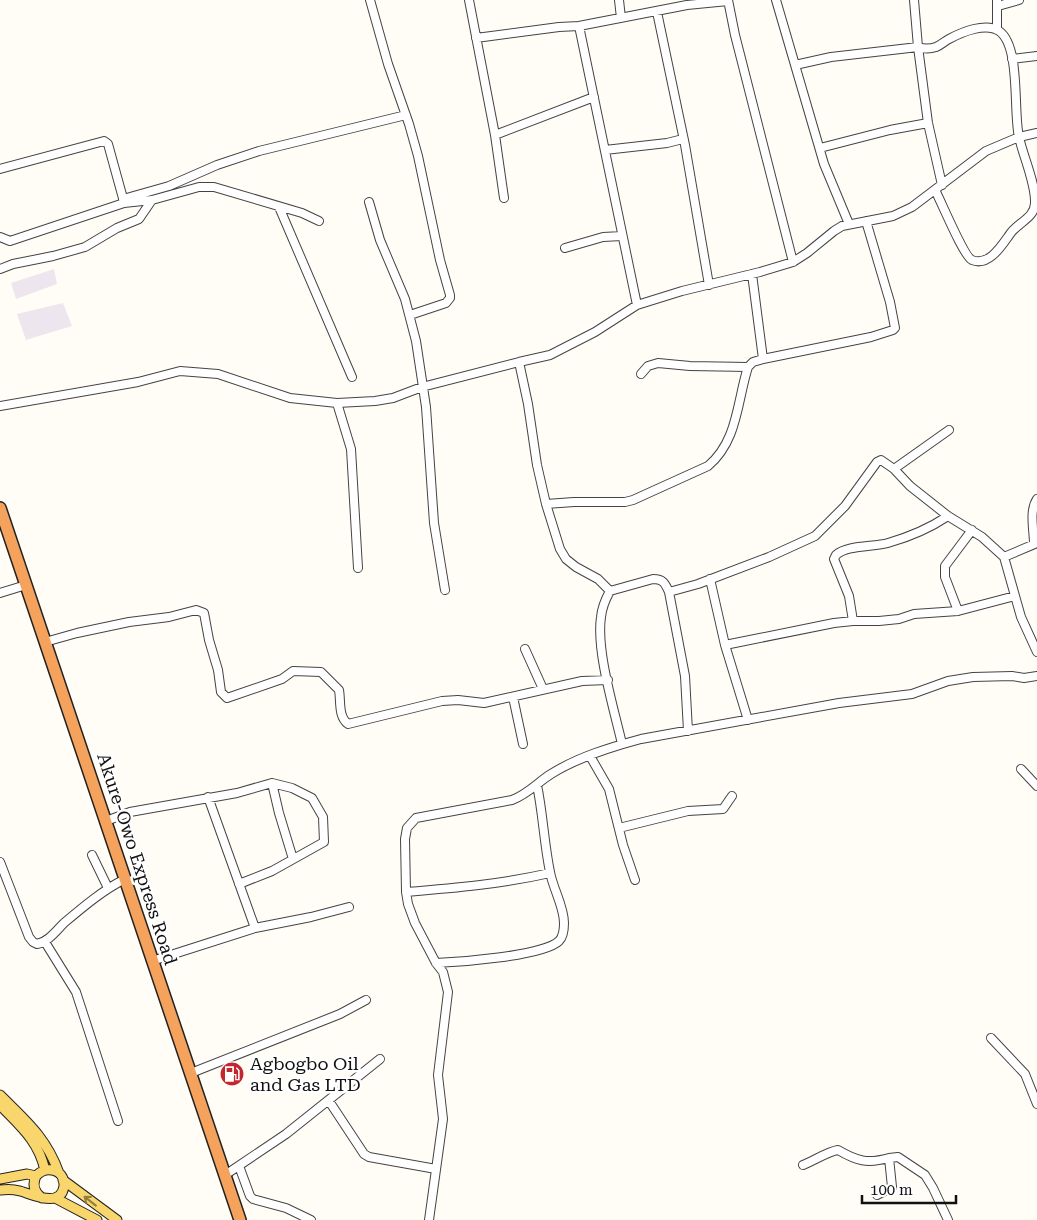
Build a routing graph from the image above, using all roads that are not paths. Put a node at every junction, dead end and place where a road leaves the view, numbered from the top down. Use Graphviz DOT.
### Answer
graph roads {
  1 [pos="370,0"];
  2 [pos="469,0"];
  3 [pos="619,0"];
  4 [pos="728,0"];
  5 [pos="776,0"];
  6 [pos="914,0"];
  7 [pos="1019,0"];
  8 [pos="998,3"];
  9 [pos="657,12"];
  10 [pos="621,18"];
  11 [pos="579,26"];
  12 [pos="997,30"];
  13 [pos="476,38"];
  14 [pos="918,47"];
  15 [pos="1037,56"];
  16 [pos="1012,58"];
  17 [pos="795,65"];
  18 [pos="594,97"];
  19 [pos="406,115"];
  20 [pos="928,123"];
  21 [pos="1037,133"];
  22 [pos="495,135"];
  23 [pos="1019,137"];
  24 [pos="684,139"];
  25 [pos="820,148"];
  26 [pos="605,150"];
  27 [pos="0,169"];
  28 [pos="942,185"];
  29 [pos="935,190"];
  30 [pos="1036,196"];
  31 [pos="504,198"];
  32 [pos="152,200"];
  33 [pos="124,201"];
  34 [pos="369,202"];
  35 [pos="279,207"];
  36 [pos="319,221"];
  37 [pos="866,221"];
  38 [pos="849,224"];
  39 [pos="622,236"];
  40 [pos="0,237"];
  41 [pos="565,248"];
  42 [pos="793,262"];
  43 [pos="0,269"];
  44 [pos="752,274"];
  45 [pos="709,285"];
  46 [pos="637,306"];
  47 [pos="410,315"];
  48 [pos="763,360"];
  49 [pos="519,362"];
  50 [pos="748,367"];
  51 [pos="641,374"];
  52 [pos="352,377"];
  53 [pos="422,387"];
  54 [pos="337,403"];
  55 [pos="0,406"];
  56 [pos="949,430"];
  57 [pos="894,470"];
  58 [pos="1037,500"];
  59 [pos="546,504"];
  60 [pos="0,508"];
  61 [pos="948,516"];
  62 [pos="972,530"];
  63 [pos="1036,543"];
  64 [pos="1004,557"];
  65 [pos="358,568"];
  66 [pos="710,579"];
  67 [pos="26,585"];
  68 [pos="445,590"];
  69 [pos="610,591"];
  70 [pos="669,592"];
  71 [pos="0,593"];
  72 [pos="1015,596"];
  73 [pos="958,611"];
  74 [pos="853,621"];
  75 [pos="1037,632"];
  76 [pos="1029,636"];
  77 [pos="45,642"];
  78 [pos="725,645"];
  79 [pos="525,650"];
  80 [pos="1037,652"];
  81 [pos="1037,676"];
  82 [pos="608,680"];
  83 [pos="543,689"];
  84 [pos="513,697"];
  85 [pos="748,720"];
  86 [pos="688,731"];
  87 [pos="522,744"];
  88 [pos="622,744"];
  89 [pos="590,756"];
  90 [pos="1021,770"];
  91 [pos="272,783"];
  92 [pos="537,785"];
  93 [pos="1037,786"];
  94 [pos="732,796"];
  95 [pos="208,797"];
  96 [pos="106,821"];
  97 [pos="618,828"];
  98 [pos="92,856"];
  99 [pos="293,859"];
  100 [pos="0,862"];
  101 [pos="550,873"];
  102 [pos="125,879"];
  103 [pos="635,880"];
  104 [pos="239,884"];
  105 [pos="108,888"];
  106 [pos="406,892"];
  107 [pos="349,907"];
  108 [pos="255,928"];
  109 [pos="45,942"];
  110 [pos="152,961"];
  111 [pos="436,963"];
  112 [pos="366,1000"];
  113 [pos="991,1038"];
  114 [pos="380,1059"];
  115 [pos="191,1073"];
  116 [pos="0,1095"];
  117 [pos="329,1100"];
  118 [pos="1037,1104"];
  119 [pos="0,1105"];
  120 [pos="118,1120"];
  121 [pos="42,1155"];
  122 [pos="889,1158"];
  123 [pos="803,1165"];
  124 [pos="239,1166"];
  125 [pos="436,1169"];
  126 [pos="45,1170"];
  127 [pos="32,1175"];
  128 [pos="225,1175"];
  129 [pos="61,1176"];
  130 [pos="0,1179"];
  131 [pos="0,1190"];
  132 [pos="877,1195"];
  133 [pos="42,1198"];
  134 [pos="55,1198"];
  135 [pos="97,1220"];
  136 [pos="117,1220"];
  137 [pos="240,1220"];
  138 [pos="311,1220"];
  139 [pos="429,1220"];
  140 [pos="948,1220"];
  1 -- 19 [label="street"];
  2 -- 13 [label="street"];
  3 -- 10 [label="street"];
  4 -- 9 [label="street"];
  4 -- 42 [label="street"];
  5 -- 17 [label="street"];
  6 -- 14 [label="street"];
  7 -- 8 [label="street"];
  8 -- 12 [label="street"];
  9 -- 10 [label="street"];
  9 -- 24 [label="street"];
  10 -- 11 [label="street"];
  11 -- 13 [label="street"];
  11 -- 18 [label="street"];
  12 -- 14 [label="street"];
  12 -- 16 [label="street"];
  13 -- 22 [label="street"];
  14 -- 17 [label="street"];
  14 -- 20 [label="street"];
  15 -- 16 [label="street"];
  16 -- 23 [label="street"];
  17 -- 25 [label="street"];
  18 -- 22 [label="street"];
  18 -- 26 [label="street"];
  19 -- 33 [label="street"];
  19 -- 47 [label="street"];
  20 -- 25 [label="street"];
  20 -- 28 [label="street"];
  21 -- 23 [label="street"];
  22 -- 31 [label="street"];
  23 -- 28 [label="street"];
  23 -- 30 [label="street"];
  24 -- 26 [label="street"];
  24 -- 45 [label="street"];
  25 -- 38 [label="street"];
  26 -- 39 [label="street"];
  27 -- 33 [label="street"];
  28 -- 29 [label="street"];
  29 -- 30 [label="street"];
  29 -- 37 [label="street"];
  32 -- 33 [label="street"];
  32 -- 35 [label="street"];
  32 -- 43 [label="street"];
  33 -- 40 [label="street"];
  34 -- 47 [label="street"];
  35 -- 36 [label="street"];
  35 -- 52 [label="street"];
  37 -- 38 [label="street"];
  37 -- 48 [label="street"];
  38 -- 42 [label="street"];
  39 -- 41 [label="street"];
  39 -- 46 [label="street"];
  42 -- 44 [label="street"];
  44 -- 45 [label="street"];
  44 -- 48 [label="street"];
  45 -- 46 [label="street"];
  46 -- 49 [label="street"];
  47 -- 53 [label="street"];
  48 -- 50 [label="street"];
  49 -- 53 [label="street"];
  49 -- 59 [label="street"];
  50 -- 51 [label="street"];
  50 -- 59 [label="street"];
  53 -- 54 [label="street"];
  53 -- 68 [label="street"];
  54 -- 55 [label="street"];
  54 -- 65 [label="street"];
  56 -- 57 [label="street"];
  57 -- 61 [label="street"];
  57 -- 66 [label="street"];
  58 -- 63 [label="street"];
  59 -- 69 [label="street"];
  60 -- 67 [label="highway, Akure-Owo Express Road"];
  61 -- 62 [label="street"];
  61 -- 74 [label="street"];
  62 -- 64 [label="street"];
  62 -- 73 [label="street"];
  63 -- 64 [label="street"];
  64 -- 72 [label="street"];
  66 -- 70 [label="street"];
  66 -- 78 [label="street"];
  67 -- 71 [label="street"];
  67 -- 77 [label="highway, Akure-Owo Express Road"];
  69 -- 70 [label="street"];
  69 -- 82 [label="street"];
  70 -- 86 [label="street"];
  72 -- 73 [label="street"];
  72 -- 76 [label="street"];
  73 -- 74 [label="street"];
  74 -- 78 [label="street"];
  75 -- 76 [label="street"];
  76 -- 80 [label="street"];
  77 -- 84 [label="street"];
  77 -- 96 [label="highway, Akure-Owo Express Road"];
  78 -- 85 [label="street"];
  79 -- 83 [label="street"];
  81 -- 85 [label="street"];
  82 -- 83 [label="street"];
  82 -- 88 [label="street"];
  83 -- 84 [label="street"];
  84 -- 87 [label="street"];
  85 -- 86 [label="street"];
  86 -- 88 [label="street"];
  88 -- 89 [label="street"];
  89 -- 92 [label="street"];
  89 -- 97 [label="street"];
  90 -- 93 [label="street"];
  91 -- 95 [label="street"];
  91 -- 99 [label="street"];
  91 -- 99 [label="street"];
  92 -- 101 [label="street"];
  92 -- 106 [label="street"];
  94 -- 97 [label="street"];
  95 -- 96 [label="street"];
  95 -- 104 [label="street"];
  96 -- 102 [label="highway, Akure-Owo Express Road"];
  97 -- 103 [label="street"];
  98 -- 105 [label="street"];
  99 -- 104 [label="street"];
  100 -- 109 [label="street"];
  101 -- 106 [label="street"];
  101 -- 111 [label="street"];
  102 -- 105 [label="street"];
  102 -- 110 [label="highway, Akure-Owo Express Road"];
  104 -- 108 [label="street"];
  105 -- 109 [label="street"];
  106 -- 111 [label="street"];
  107 -- 108 [label="street"];
  108 -- 110 [label="street"];
  109 -- 120 [label="street"];
  110 -- 115 [label="highway, Akure-Owo Express Road"];
  111 -- 125 [label="street"];
  112 -- 115 [label="street"];
  113 -- 118 [label="street"];
  114 -- 117 [label="street"];
  115 -- 128 [label="highway, Akure-Owo Express Road"];
  116 -- 129 [label="main road"];
  117 -- 124 [label="street"];
  117 -- 125 [label="street"];
  119 -- 121 [label="main road"];
  121 -- 126 [label="main road"];
  121 -- 127 [label="main road"];
  122 -- 123 [label="street"];
  122 -- 132 [label="street"];
  122 -- 140 [label="street"];
  124 -- 128 [label="street"];
  124 -- 138 [label="street"];
  125 -- 139 [label="street"];
  126 -- 127 [label="main road"];
  126 -- 129 [label="main road"];
  127 -- 130 [label="main road"];
  127 -- 133 [label="main road"];
  128 -- 137 [label="highway, Akure-Owo Express Road"];
  129 -- 134 [label="main road"];
  136 -- 129 [label="main road, one-way"];
  131 -- 133 [label="main road"];
  133 -- 134 [label="main road"];
  134 -- 135 [label="main road"];
}
